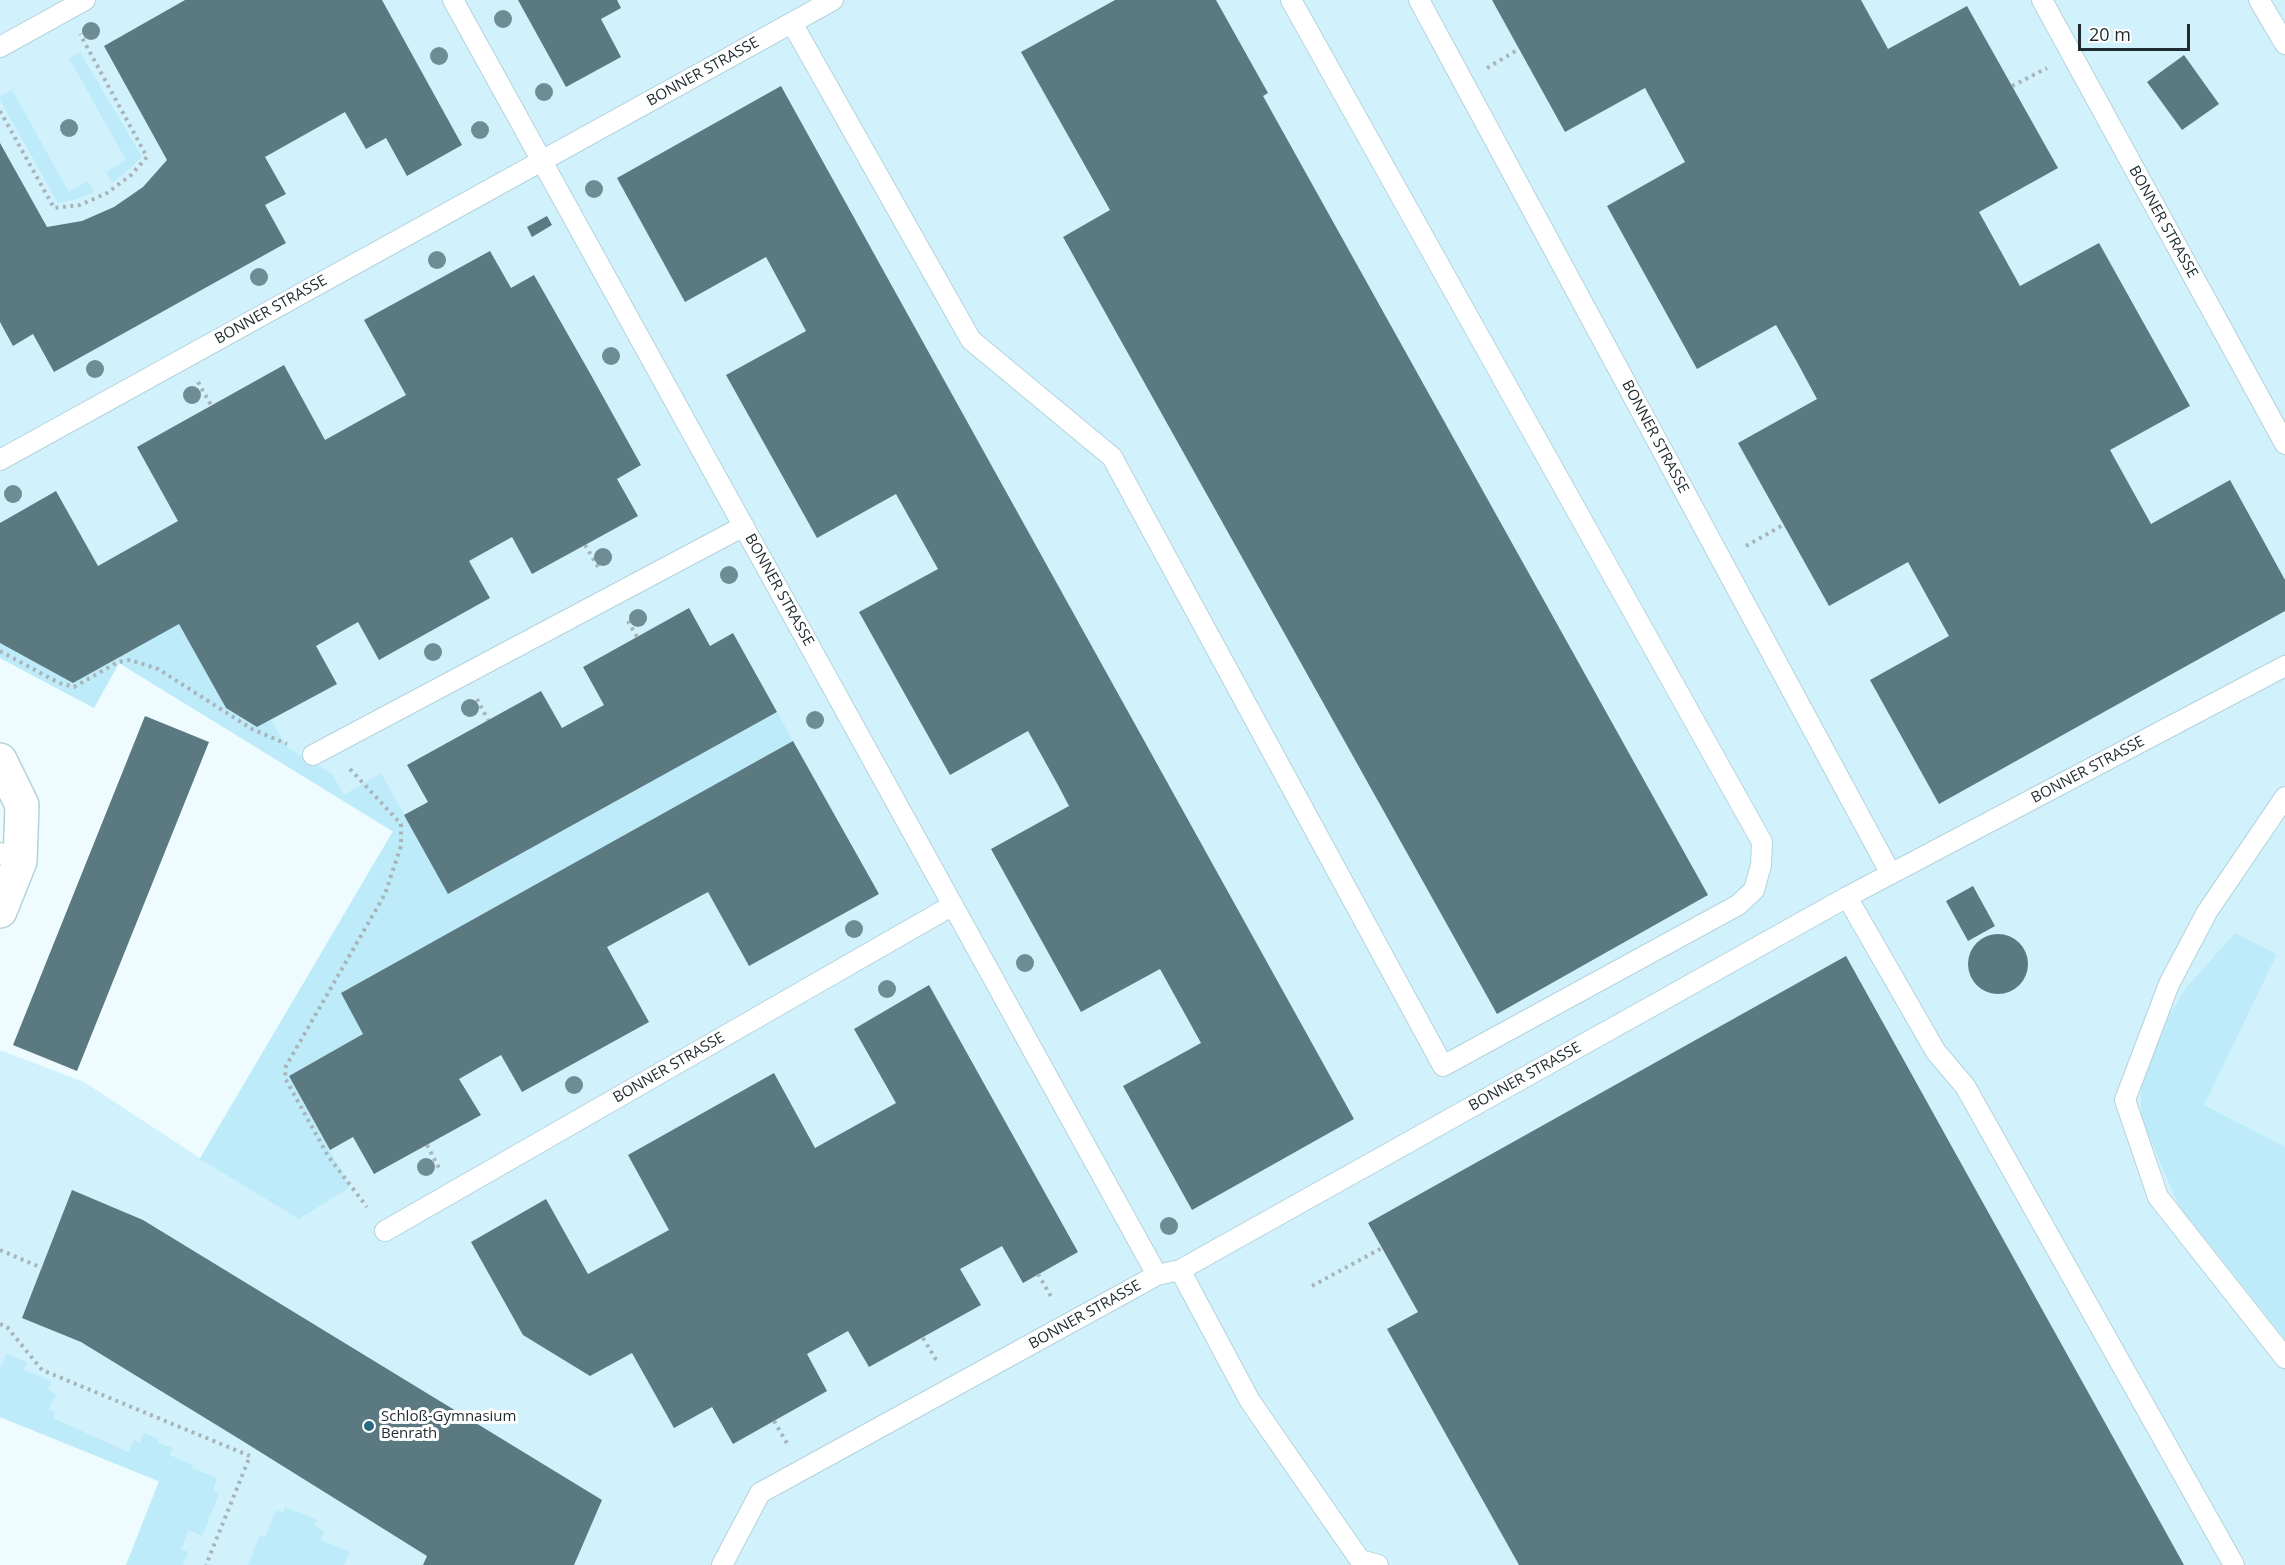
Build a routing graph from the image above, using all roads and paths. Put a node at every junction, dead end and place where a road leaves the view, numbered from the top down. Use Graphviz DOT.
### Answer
graph roads {
  1 [pos="86,0"];
  2 [pos="453,0"];
  3 [pos="833,0"];
  4 [pos="1291,0"];
  5 [pos="1419,0"];
  6 [pos="2042,0"];
  7 [pos="2259,0"];
  8 [pos="67,10"];
  9 [pos="792,23"];
  10 [pos="2285,44"];
  11 [pos="0,47"];
  12 [pos="2072,55"];
  13 [pos="2012,86"];
  14 [pos="0,111"];
  15 [pos="542,162"];
  16 [pos="2285,444"];
  17 [pos="0,460"];
  18 [pos="1784,525"];
  19 [pos="744,526"];
  20 [pos="1722,560"];
  21 [pos="0,651"];
  22 [pos="2285,666"];
  23 [pos="331,745"];
  24 [pos="313,755"];
  25 [pos="2,763"];
  26 [pos="2285,797"];
  27 [pos="10,857"];
  28 [pos="1891,874"];
  29 [pos="1847,897"];
  30 [pos="953,905"];
  31 [pos="0,911"];
  32 [pos="385,1231"];
  33 [pos="1382,1248"];
  34 [pos="0,1250"];
  35 [pos="42,1268"];
  36 [pos="1180,1270"];
  37 [pos="1157,1275"];
  38 [pos="1312,1286"];
  39 [pos="0,1324"];
  40 [pos="2285,1358"];
  41 [pos="206,1565"];
  42 [pos="722,1565"];
  43 [pos="1378,1565"];
  44 [pos="2234,1565"];
  1 -- 8 [label="lane"];
  2 -- 15 [label="lane, BONNER STRASSE"];
  3 -- 9 [label="lane, BONNER STRASSE"];
  4 -- 9 [label="lane"];
  5 -- 20 [label="lane, BONNER STRASSE"];
  6 -- 12 [label="lane, BONNER STRASSE"];
  7 -- 10 [label="lane"];
  8 -- 11 [label="lane"];
  8 -- 14 [label="path"];
  9 -- 15 [label="lane, BONNER STRASSE"];
  12 -- 13 [label="path"];
  12 -- 16 [label="lane, BONNER STRASSE"];
  15 -- 17 [label="lane, BONNER STRASSE"];
  15 -- 19 [label="lane, BONNER STRASSE"];
  18 -- 20 [label="path"];
  19 -- 23 [label="lane, BONNER STRASSE"];
  19 -- 30 [label="lane, BONNER STRASSE"];
  20 -- 28 [label="lane, BONNER STRASSE"];
  21 -- 24 [label="path"];
  22 -- 28 [label="lane, BONNER STRASSE"];
  23 -- 24 [label="lane, BONNER STRASSE"];
  23 -- 32 [label="path"];
  25 -- 27 [label="street"];
  26 -- 40 [label="lane"];
  27 -- 31 [label="street"];
  28 -- 29 [label="lane, BONNER STRASSE"];
  29 -- 36 [label="lane, BONNER STRASSE"];
  29 -- 44 [label="lane"];
  30 -- 32 [label="lane, BONNER STRASSE"];
  30 -- 37 [label="lane, BONNER STRASSE"];
  33 -- 38 [label="path"];
  34 -- 35 [label="path"];
  36 -- 37 [label="lane, BONNER STRASSE"];
  36 -- 43 [label="lane"];
  37 -- 42 [label="lane, BONNER STRASSE"];
  39 -- 41 [label="path"];
}
